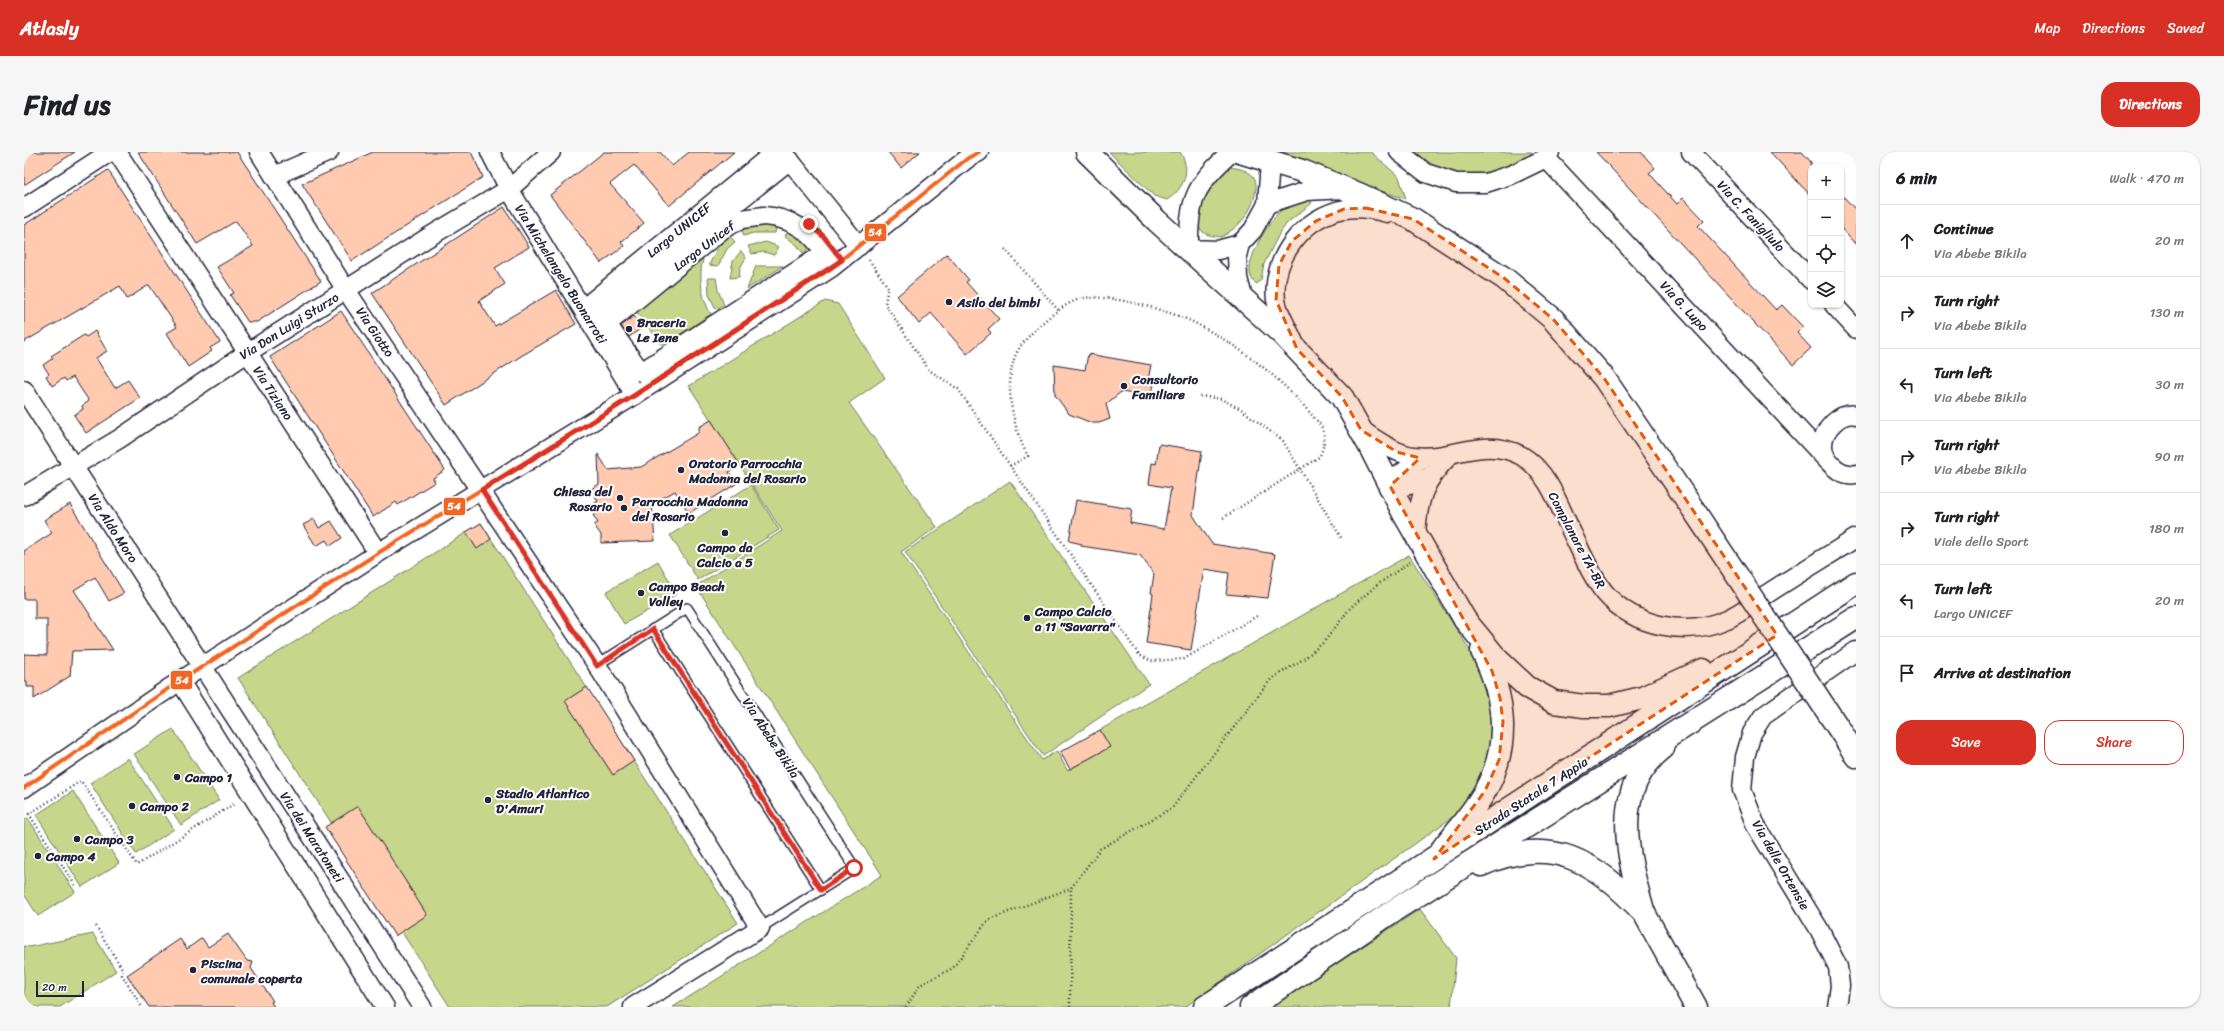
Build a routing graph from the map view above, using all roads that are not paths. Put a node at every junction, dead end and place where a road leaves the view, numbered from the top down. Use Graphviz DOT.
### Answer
graph roads {
  1 [pos="110,152"];
  2 [pos="117,152"];
  3 [pos="259,152"];
  4 [pos="328,152"];
  5 [pos="490,152"];
  6 [pos="551,152"];
  7 [pos="1087,152"];
  8 [pos="1232,152"];
  9 [pos="1240,152"];
  10 [pos="1399,152"];
  11 [pos="1691,152"];
  12 [pos="973,154"];
  13 [pos="783,155"];
  14 [pos="1548,155"];
  15 [pos="1270,162"];
  16 [pos="274,176"];
  17 [pos="1345,188"];
  18 [pos="509,190"];
  19 [pos="1267,204"];
  20 [pos="24,208"];
  21 [pos="1413,219"];
  22 [pos="715,220"];
  23 [pos="1240,244"];
  24 [pos="859,246"];
  25 [pos="1189,249"];
  26 [pos="842,260"];
  27 [pos="1808,277"];
  28 [pos="346,290"];
  29 [pos="1244,301"];
  30 [pos="1837,308"];
  31 [pos="587,314"];
  32 [pos="717,323"];
  33 [pos="1856,329"];
  34 [pos="1296,349"];
  35 [pos="247,353"];
  36 [pos="24,390"];
  37 [pos="635,395"];
  38 [pos="1856,415"];
  39 [pos="1361,430"];
  40 [pos="1449,456"];
  41 [pos="1425,457"];
  42 [pos="1827,460"];
  43 [pos="74,466"];
  44 [pos="1856,474"];
  45 [pos="1431,475"];
  46 [pos="1390,486"];
  47 [pos="482,490"];
  48 [pos="24,496"];
  49 [pos="1856,538"];
  50 [pos="1421,544"];
  51 [pos="378,553"];
  52 [pos="1856,583"];
  53 [pos="1856,618"];
  54 [pos="1465,620"];
  55 [pos="653,629"];
  56 [pos="1754,649"];
  57 [pos="1856,651"];
  58 [pos="597,666"];
  59 [pos="202,667"];
  60 [pos="180,681"];
  61 [pos="1726,698"];
  62 [pos="1856,756"];
  63 [pos="24,788"];
  64 [pos="308,831"];
  65 [pos="284,846"];
  66 [pos="1434,859"];
  67 [pos="821,890"];
  68 [pos="1393,911"];
  69 [pos="1644,913"];
  70 [pos="760,928"];
  71 [pos="386,951"];
  72 [pos="360,967"];
  73 [pos="385,1007"];
  74 [pos="422,1007"];
  75 [pos="633,1007"];
  76 [pos="1204,1007"];
  77 [pos="1251,1007"];
  78 [pos="1696,1007"];
  79 [pos="1837,1007"];
  1 -- 20 [label="street"];
  2 -- 35 [label="street, Via Tiziano"];
  3 -- 16 [label="street, Via Giotto"];
  4 -- 16 [label="street"];
  5 -- 18 [label="street, Via Michelangelo Buonarroti"];
  6 -- 18 [label="street, Via Don Luigi Sturzo"];
  7 -- 25 [label="main road"];
  8 -- 25 [label="street"];
  9 -- 15 [label="main road"];
  10 -- 14 [label="street"];
  11 -- 27 [label="street, Via C. Fanigliulo"];
  12 -- 24 [label="street"];
  13 -- 22 [label="street, Largo UNICEF"];
  13 -- 24 [label="street"];
  13 -- 31 [label="street, Largo UNICEF"];
  14 -- 42 [label="street, Via G. Lupo"];
  15 -- 17 [label="main road"];
  15 -- 19 [label="street"];
  16 -- 28 [label="street, Via Giotto"];
  17 -- 19 [label="street"];
  17 -- 21 [label="main road"];
  18 -- 28 [label="street, Via Don Luigi Sturzo"];
  18 -- 31 [label="street, Via Michelangelo Buonarroti"];
  19 -- 23 [label="street"];
  21 -- 34 [label="street"];
  21 -- 62 [label="main road, bridge"];
  22 -- 26 [label="street, Largo UNICEF"];
  22 -- 31 [label="street, Largo UNICEF"];
  23 -- 25 [label="street"];
  23 -- 29 [label="street"];
  24 -- 26 [label="street"];
  25 -- 29 [label="main road"];
  26 -- 37 [label="street"];
  28 -- 35 [label="street, Via Don Luigi Sturzo"];
  28 -- 47 [label="street, Via Giotto"];
  29 -- 34 [label="main road"];
  30 -- 33 [label="street"];
  31 -- 37 [label="street, Via Michelangelo Buonarroti"];
  32 -- 32 [label="street, Largo Unicef"];
  34 -- 39 [label="main road"];
  35 -- 43 [label="street, Via Don Luigi Sturzo"];
  35 -- 51 [label="street, Via Tiziano"];
  36 -- 43 [label="street, Via Aldo Moro"];
  37 -- 47 [label="street"];
  38 -- 42 [label="street"];
  39 -- 41 [label="street"];
  39 -- 46 [label="main road"];
  40 -- 41 [label="street"];
  40 -- 45 [label="street"];
  40 -- 49 [label="street, Complanare TA-BR"];
  41 -- 46 [label="street"];
  42 -- 44 [label="street, Via G. Lupo"];
  43 -- 48 [label="street, Via Don Luigi Sturzo"];
  43 -- 59 [label="street, Via Aldo Moro"];
  45 -- 46 [label="street"];
  45 -- 50 [label="street"];
  46 -- 50 [label="main road"];
  47 -- 51 [label="street"];
  47 -- 58 [label="street"];
  50 -- 54 [label="main road"];
  51 -- 59 [label="street"];
  52 -- 56 [label="main road, Strada Statale 7 Appia"];
  53 -- 61 [label="main road, Strada Statale 7 Appia"];
  54 -- 56 [label="main road"];
  54 -- 66 [label="main road"];
  55 -- 58 [label="lane, Via Abebe Bikila"];
  55 -- 67 [label="lane"];
  55 -- 67 [label="lane, Via Abebe Bikila"];
  56 -- 66 [label="main road, Strada Statale 7 Appia"];
  57 -- 79 [label="street, Via delle Ortensie"];
  58 -- 70 [label="street"];
  59 -- 60 [label="street"];
  59 -- 64 [label="street, Via dei Maratoneti"];
  60 -- 63 [label="street"];
  60 -- 65 [label="street"];
  61 -- 68 [label="main road, Strada Statale 7 Appia"];
  61 -- 69 [label="main road"];
  64 -- 65 [label="street"];
  64 -- 71 [label="street, Via dei Maratoneti"];
  65 -- 72 [label="street"];
  66 -- 76 [label="main road, Strada Statale 7 Appia"];
  67 -- 70 [label="lane, Via Abebe Bikila"];
  68 -- 69 [label="main road"];
  68 -- 77 [label="main road, Strada Statale 7 Appia"];
  69 -- 78 [label="main road"];
  70 -- 75 [label="street, Via Abebe Bikila"];
  71 -- 72 [label="street"];
  71 -- 74 [label="street, Via dei Maratoneti"];
  72 -- 73 [label="street"];
}
